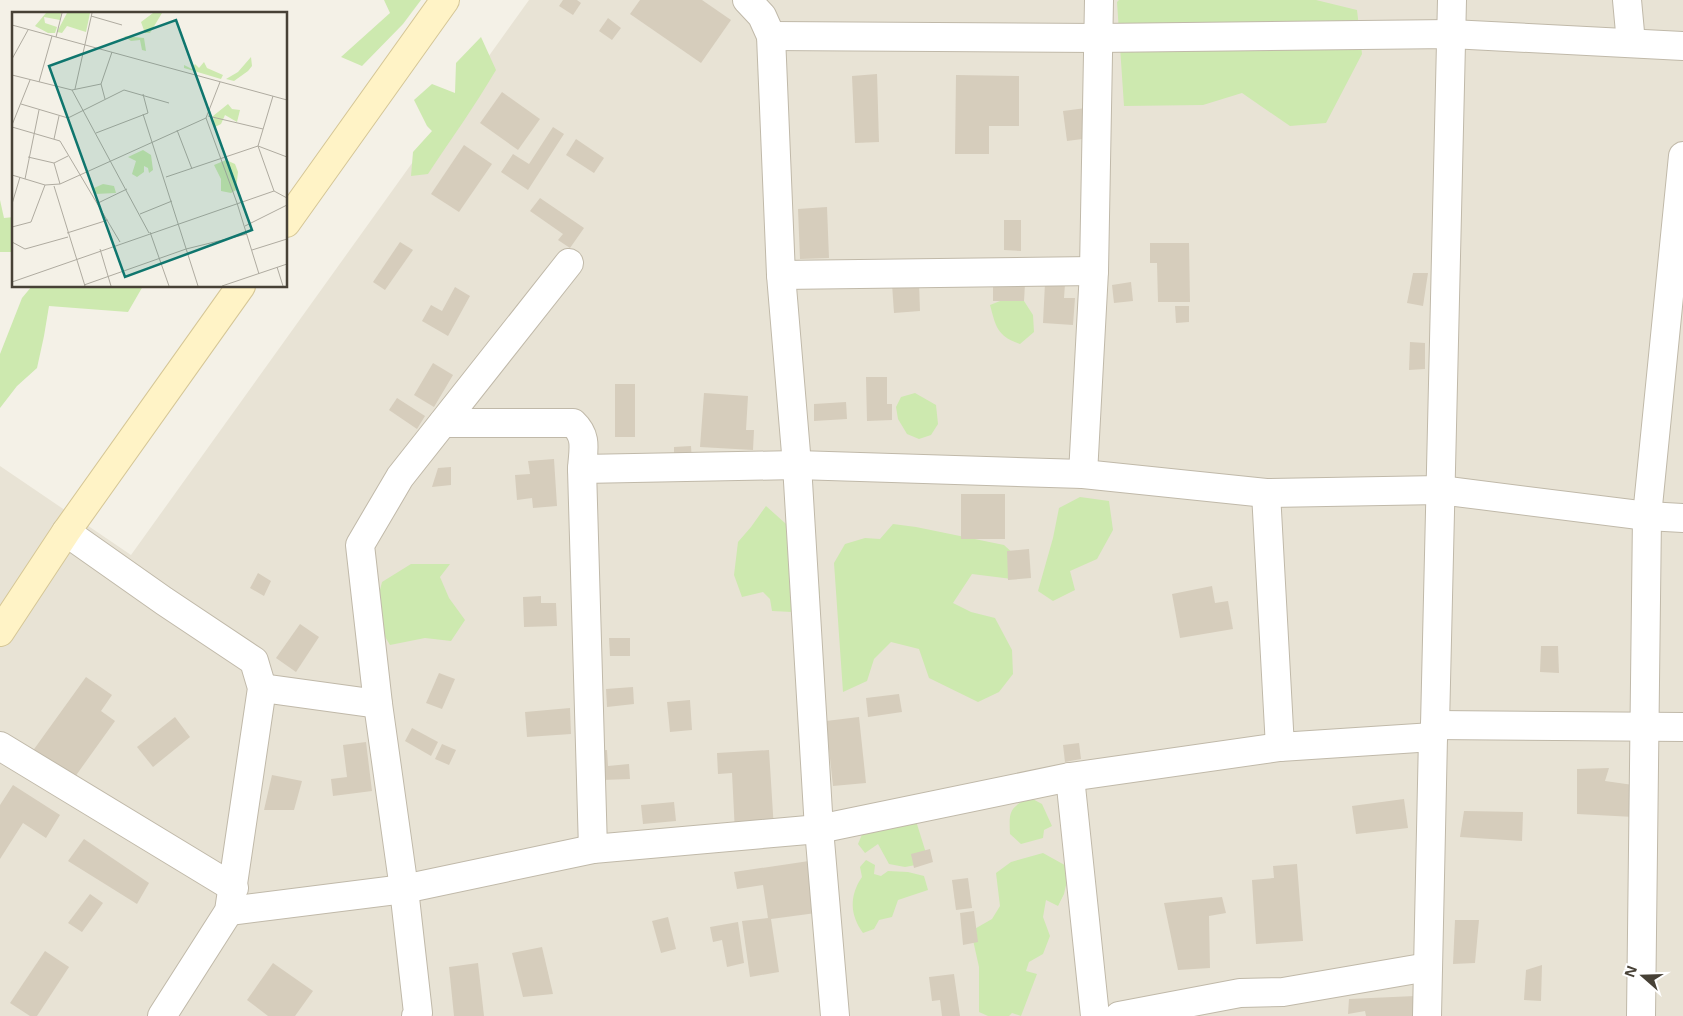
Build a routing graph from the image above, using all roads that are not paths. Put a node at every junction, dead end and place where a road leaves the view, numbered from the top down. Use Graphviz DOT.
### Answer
graph roads {
  1 [pos="445,0"];
  2 [pos="1099,0"];
  3 [pos="1452,0"];
  4 [pos="1626,0"];
  5 [pos="763,13"];
  6 [pos="1451,34"];
  7 [pos="1098,38"];
  8 [pos="1631,43"];
  9 [pos="1683,46"];
  10 [pos="1683,156"];
  11 [pos="288,220"];
  12 [pos="569,263"];
  13 [pos="1094,271"];
  14 [pos="780,275"];
  15 [pos="240,288"];
  16 [pos="443,423"];
  17 [pos="796,465"];
  18 [pos="582,469"];
  19 [pos="1083,474"];
  20 [pos="1440,490"];
  21 [pos="1266,493"];
  22 [pos="1647,516"];
  23 [pos="1683,518"];
  24 [pos="66,532"];
  25 [pos="0,632"];
  26 [pos="262,688"];
  27 [pos="378,704"];
  28 [pos="1645,727"];
  29 [pos="1683,728"];
  30 [pos="1434,731"];
  31 [pos="0,746"];
  32 [pos="1280,747"];
  33 [pos="1070,777"];
  34 [pos="819,829"];
  35 [pos="592,849"];
  36 [pos="404,889"];
  37 [pos="231,899"];
  38 [pos="1428,967"];
  39 [pos="1240,1005"];
  40 [pos="162,1016"];
  41 [pos="416,1016"];
  42 [pos="835,1016"];
  43 [pos="1095,1016"];
  44 [pos="1119,1016"];
  45 [pos="1427,1016"];
  46 [pos="1641,1016"];
  1 -- 11 [label="street"];
  2 -- 7 [label="street"];
  3 -- 6 [label="street"];
  4 -- 8 [label="street"];
  5 -- 7 [label="street"];
  5 -- 14 [label="street"];
  6 -- 7 [label="street"];
  6 -- 8 [label="street"];
  6 -- 20 [label="street"];
  7 -- 13 [label="street"];
  8 -- 9 [label="street"];
  10 -- 22 [label="street"];
  12 -- 16 [label="street"];
  13 -- 14 [label="street"];
  13 -- 19 [label="street"];
  14 -- 17 [label="street"];
  15 -- 24 [label="street"];
  16 -- 18 [label="street"];
  16 -- 27 [label="street"];
  17 -- 18 [label="street"];
  17 -- 19 [label="street"];
  17 -- 34 [label="street"];
  18 -- 35 [label="street"];
  19 -- 21 [label="street"];
  20 -- 21 [label="street"];
  20 -- 22 [label="street"];
  20 -- 30 [label="street"];
  21 -- 32 [label="street"];
  22 -- 23 [label="street"];
  22 -- 28 [label="street"];
  24 -- 25 [label="street"];
  24 -- 26 [label="street"];
  26 -- 27 [label="street"];
  26 -- 37 [label="street"];
  27 -- 36 [label="street"];
  28 -- 29 [label="street"];
  28 -- 30 [label="street"];
  28 -- 46 [label="street"];
  30 -- 32 [label="street"];
  30 -- 38 [label="street"];
  31 -- 37 [label="street"];
  32 -- 33 [label="street"];
  33 -- 34 [label="street"];
  33 -- 43 [label="street"];
  34 -- 35 [label="street"];
  34 -- 42 [label="street"];
  35 -- 36 [label="street"];
  36 -- 37 [label="street"];
  36 -- 41 [label="street"];
  37 -- 40 [label="street"];
  38 -- 39 [label="street"];
  38 -- 45 [label="street"];
  39 -- 44 [label="street"];
}
